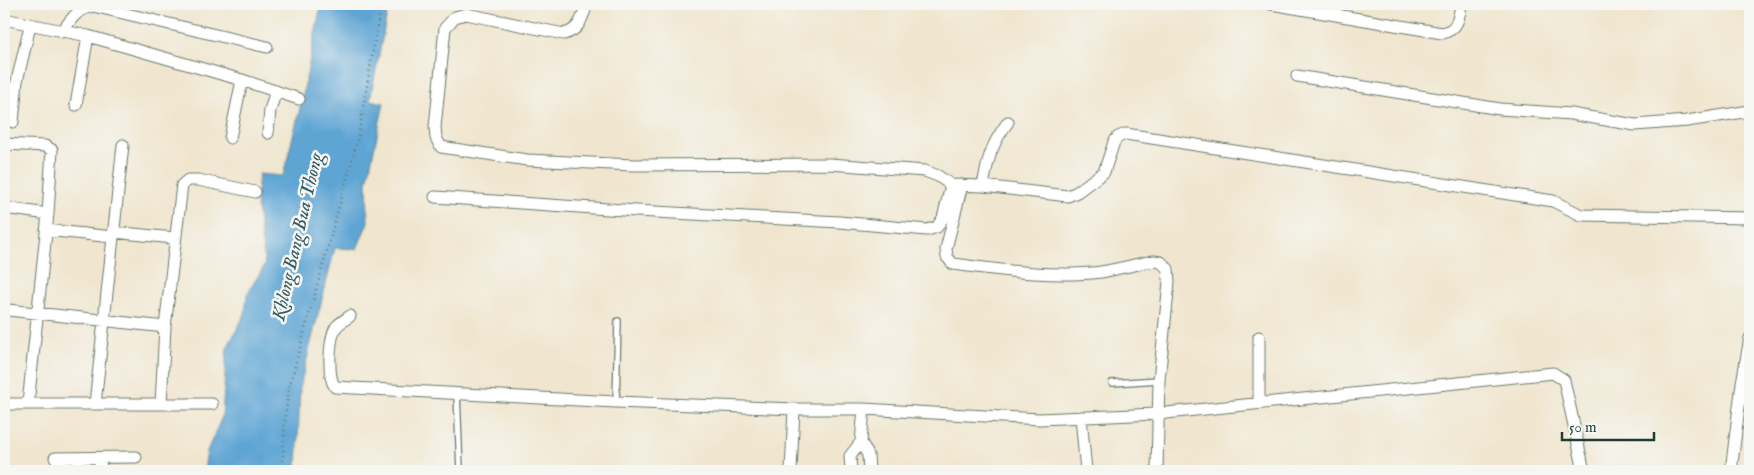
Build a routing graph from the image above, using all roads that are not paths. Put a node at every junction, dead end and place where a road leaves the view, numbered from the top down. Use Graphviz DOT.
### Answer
graph roads {
  1 [pos="587,4"];
  2 [pos="1271,4"];
  3 [pos="1461,4"];
  4 [pos="4,19"];
  5 [pos="30,26"];
  6 [pos="62,32"];
  7 [pos="88,36"];
  8 [pos="267,47"];
  9 [pos="1298,76"];
  10 [pos="242,80"];
  11 [pos="276,91"];
  12 [pos="298,99"];
  13 [pos="76,105"];
  14 [pos="1750,111"];
  15 [pos="13,122"];
  16 [pos="1008,122"];
  17 [pos="268,133"];
  18 [pos="230,138"];
  19 [pos="4,144"];
  20 [pos="123,145"];
  21 [pos="957,185"];
  22 [pos="983,186"];
  23 [pos="255,192"];
  24 [pos="435,197"];
  25 [pos="4,208"];
  26 [pos="48,214"];
  27 [pos="1750,218"];
  28 [pos="46,230"];
  29 [pos="113,235"];
  30 [pos="174,238"];
  31 [pos="8,310"];
  32 [pos="36,313"];
  33 [pos="350,316"];
  34 [pos="618,321"];
  35 [pos="102,322"];
  36 [pos="165,327"];
  37 [pos="1259,337"];
  38 [pos="1750,338"];
  39 [pos="1747,375"];
  40 [pos="1159,380"];
  41 [pos="1112,383"];
  42 [pos="457,393"];
  43 [pos="616,402"];
  44 [pos="1259,403"];
  45 [pos="4,404"];
  46 [pos="28,404"];
  47 [pos="95,404"];
  48 [pos="161,404"];
  49 [pos="212,404"];
  50 [pos="794,409"];
  51 [pos="864,409"];
  52 [pos="1157,414"];
  53 [pos="1081,417"];
  54 [pos="861,442"];
  55 [pos="136,457"];
  56 [pos="55,458"];
  57 [pos="100,458"];
  58 [pos="101,471"];
  59 [pos="460,471"];
  60 [pos="791,471"];
  61 [pos="850,471"];
  62 [pos="869,471"];
  63 [pos="1086,471"];
  64 [pos="1157,471"];
  65 [pos="1584,471"];
  66 [pos="1731,471"];
  1 -- 21 [label="street"];
  2 -- 3 [label="street"];
  4 -- 5 [label="street"];
  5 -- 6 [label="street"];
  5 -- 15 [label="street"];
  6 -- 7 [label="street"];
  6 -- 8 [label="street"];
  7 -- 10 [label="street"];
  7 -- 13 [label="street"];
  9 -- 14 [label="street"];
  10 -- 11 [label="street"];
  10 -- 18 [label="street"];
  11 -- 12 [label="street"];
  11 -- 17 [label="street"];
  16 -- 22 [label="street"];
  19 -- 26 [label="street"];
  20 -- 29 [label="street"];
  21 -- 22 [label="street"];
  21 -- 24 [label="street"];
  21 -- 40 [label="street"];
  22 -- 27 [label="street"];
  23 -- 30 [label="street"];
  25 -- 26 [label="street"];
  26 -- 28 [label="street"];
  28 -- 29 [label="street"];
  28 -- 32 [label="street"];
  29 -- 30 [label="street"];
  29 -- 35 [label="street"];
  30 -- 36 [label="street"];
  31 -- 32 [label="street"];
  32 -- 35 [label="street"];
  32 -- 46 [label="street"];
  33 -- 42 [label="street"];
  34 -- 43 [label="lane"];
  35 -- 36 [label="street"];
  35 -- 47 [label="street"];
  36 -- 48 [label="street"];
  37 -- 44 [label="street"];
  38 -- 39 [label="street"];
  39 -- 66 [label="street"];
  40 -- 41 [label="lane"];
  40 -- 52 [label="street"];
  42 -- 43 [label="street"];
  42 -- 59 [label="lane"];
  43 -- 50 [label="street"];
  44 -- 52 [label="street"];
  44 -- 65 [label="street"];
  45 -- 46 [label="street"];
  46 -- 47 [label="street"];
  47 -- 48 [label="street"];
  48 -- 49 [label="street"];
  50 -- 51 [label="street"];
  50 -- 60 [label="street"];
  51 -- 53 [label="street"];
  51 -- 54 [label="street"];
  52 -- 53 [label="street"];
  52 -- 64 [label="street"];
  53 -- 63 [label="street"];
  54 -- 61 [label="street"];
  54 -- 62 [label="street"];
  55 -- 57 [label="street"];
  56 -- 57 [label="street"];
  57 -- 58 [label="street"];
}
